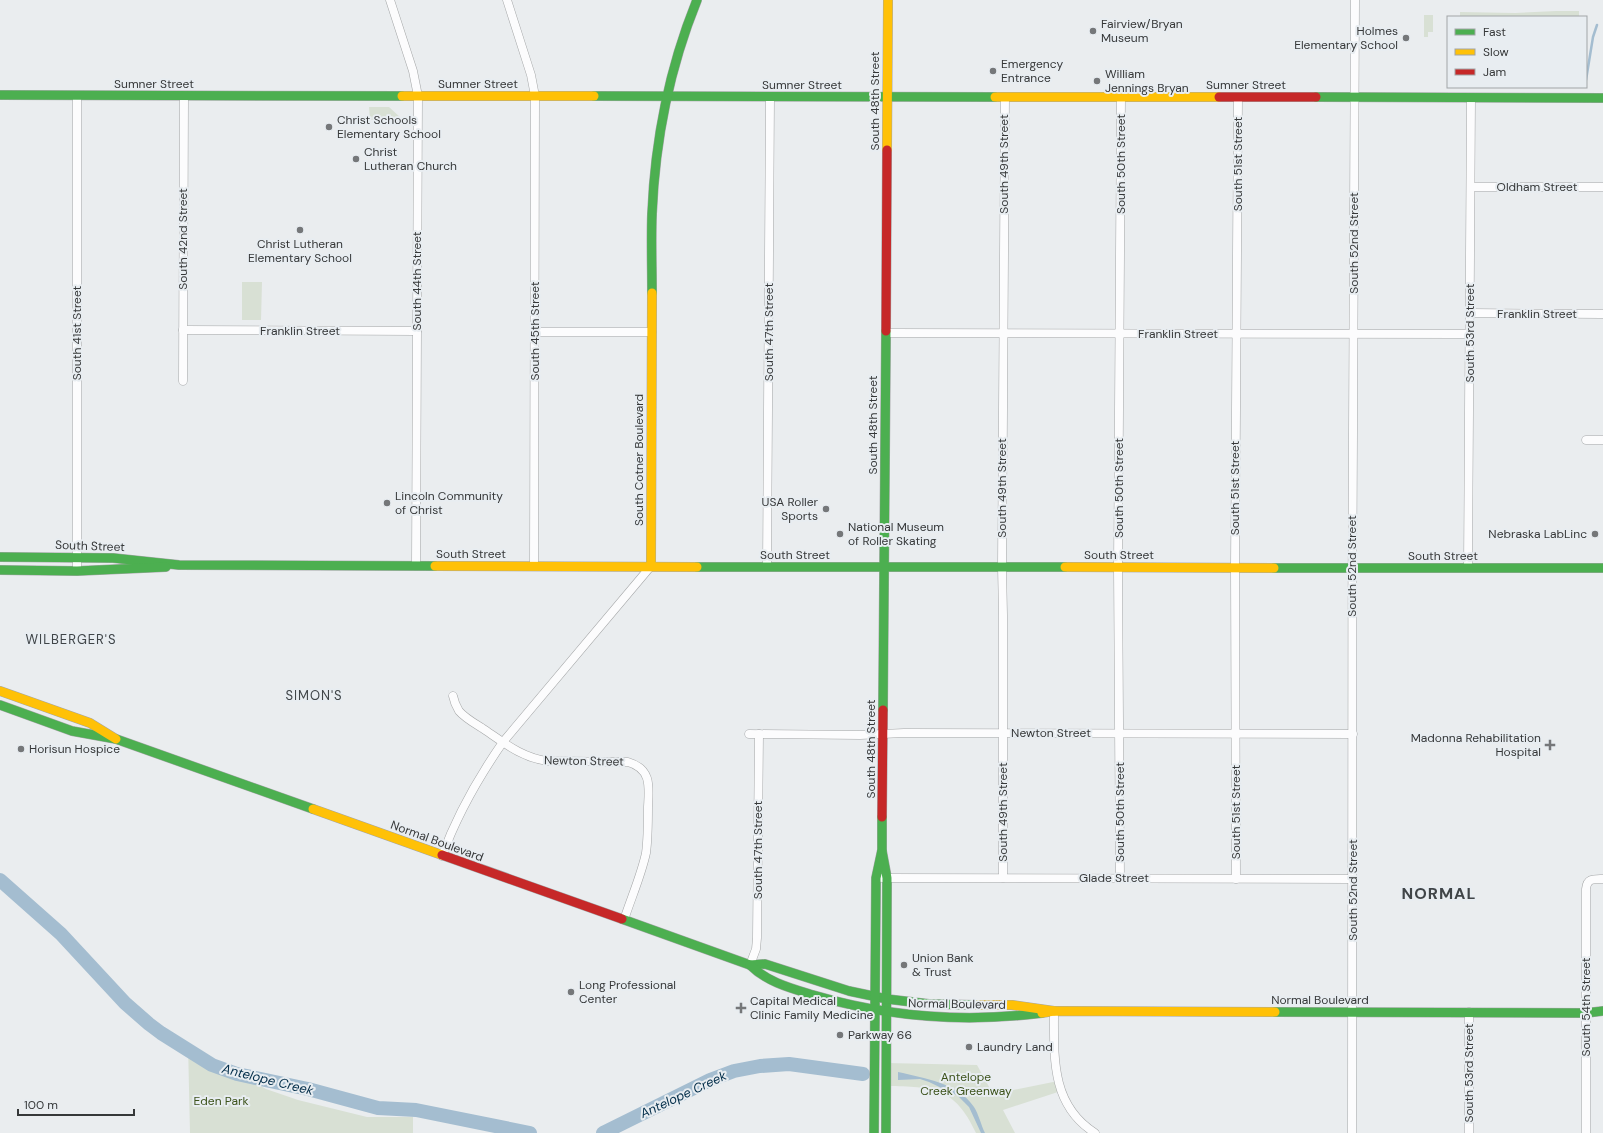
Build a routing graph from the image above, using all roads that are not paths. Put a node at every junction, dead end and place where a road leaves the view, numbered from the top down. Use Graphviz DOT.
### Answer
graph roads {
  1 [pos="390,0"];
  2 [pos="696,0"];
  3 [pos="888,0"];
  4 [pos="1355,0"];
  5 [pos="510,1"];
  6 [pos="0,95"];
  7 [pos="77,96"];
  8 [pos="184,96"];
  9 [pos="418,96"];
  10 [pos="535,96"];
  11 [pos="666,96"];
  12 [pos="770,96"];
  13 [pos="887,97"];
  14 [pos="1004,97"];
  15 [pos="1121,97"];
  16 [pos="1238,97"];
  17 [pos="1355,98"];
  18 [pos="1472,98"];
  19 [pos="1603,98"];
  20 [pos="1471,187"];
  21 [pos="1603,187"];
  22 [pos="1470,313"];
  23 [pos="1603,314"];
  24 [pos="183,330"];
  25 [pos="417,331"];
  26 [pos="535,332"];
  27 [pos="652,332"];
  28 [pos="886,333"];
  29 [pos="1003,333"];
  30 [pos="1120,334"];
  31 [pos="1236,334"];
  32 [pos="1353,334"];
  33 [pos="1470,334"];
  34 [pos="183,381"];
  35 [pos="1586,440"];
  36 [pos="1603,440"];
  37 [pos="0,557"];
  38 [pos="76,557"];
  39 [pos="179,565"];
  40 [pos="416,566"];
  41 [pos="534,566"];
  42 [pos="651,566"];
  43 [pos="767,566"];
  44 [pos="884,567"];
  45 [pos="1002,567"];
  46 [pos="1118,567"];
  47 [pos="1235,567"];
  48 [pos="1352,568"];
  49 [pos="1468,568"];
  50 [pos="1603,568"];
  51 [pos="0,570"];
  52 [pos="77,570"];
  53 [pos="0,691"];
  54 [pos="453,696"];
  55 [pos="0,705"];
  56 [pos="1003,733"];
  57 [pos="1120,733"];
  58 [pos="749,734"];
  59 [pos="759,734"];
  60 [pos="883,734"];
  61 [pos="1236,734"];
  62 [pos="1353,734"];
  63 [pos="116,739"];
  64 [pos="502,742"];
  65 [pos="882,850"];
  66 [pos="442,856"];
  67 [pos="876,878"];
  68 [pos="888,878"];
  69 [pos="1003,878"];
  70 [pos="1120,878"];
  71 [pos="1236,879"];
  72 [pos="1353,879"];
  73 [pos="1603,879"];
  74 [pos="624,920"];
  75 [pos="750,965"];
  76 [pos="876,997"];
  77 [pos="887,999"];
  78 [pos="1054,1011"];
  79 [pos="1603,1011"];
  80 [pos="875,1012"];
  81 [pos="1352,1012"];
  82 [pos="1469,1012"];
  83 [pos="1586,1013"];
  84 [pos="887,1014"];
  85 [pos="1603,1015"];
  86 [pos="874,1133"];
  87 [pos="886,1133"];
  88 [pos="1095,1133"];
  89 [pos="1352,1133"];
  90 [pos="1469,1133"];
  91 [pos="1586,1133"];
  1 -- 9 [label="street, South 44th Street"];
  2 -- 11 [label="main road, South Cotner Boulevard"];
  3 -- 13 [label="main road, South 48th Street"];
  4 -- 17 [label="street, South 52nd Street"];
  5 -- 10 [label="street, South 45th Street"];
  6 -- 7 [label="main road, Sumner Street"];
  7 -- 8 [label="main road, Sumner Street"];
  7 -- 38 [label="street, South 41st Street"];
  8 -- 9 [label="main road, Sumner Street"];
  8 -- 24 [label="street, South 42nd Street"];
  9 -- 10 [label="main road, Sumner Street"];
  9 -- 25 [label="street, South 44th Street"];
  10 -- 11 [label="main road, Sumner Street"];
  10 -- 26 [label="street, South 45th Street"];
  11 -- 12 [label="main road, Sumner Street"];
  11 -- 27 [label="main road, South Cotner Boulevard"];
  12 -- 13 [label="main road, Sumner Street"];
  12 -- 43 [label="street, South 47th Street"];
  13 -- 14 [label="main road, Sumner Street"];
  13 -- 28 [label="main road, South 48th Street"];
  14 -- 15 [label="main road, Sumner Street"];
  14 -- 29 [label="street, South 49th Street"];
  15 -- 16 [label="main road, Sumner Street"];
  15 -- 30 [label="street, South 50th Street"];
  16 -- 17 [label="main road, Sumner Street"];
  16 -- 31 [label="street, South 51st Street"];
  17 -- 18 [label="main road, Sumner Street"];
  17 -- 32 [label="street, South 52nd Street"];
  18 -- 19 [label="main road, Sumner Street"];
  18 -- 20 [label="street, South 53rd Street"];
  20 -- 21 [label="street, Oldham Street"];
  20 -- 22 [label="street, South 53rd Street"];
  22 -- 23 [label="street, Franklin Street"];
  22 -- 33 [label="street, South 53rd Street"];
  24 -- 25 [label="street, Franklin Street"];
  24 -- 34 [label="street, South 42nd Street"];
  25 -- 40 [label="street, South 44th Street"];
  26 -- 27 [label="street"];
  26 -- 41 [label="street, South 45th Street"];
  27 -- 42 [label="main road, South Cotner Boulevard"];
  28 -- 29 [label="street, Franklin Street"];
  28 -- 44 [label="main road, South 48th Street"];
  29 -- 30 [label="street, Franklin Street"];
  29 -- 45 [label="street, South 49th Street"];
  30 -- 31 [label="street, Franklin Street"];
  30 -- 46 [label="street, South 50th Street"];
  31 -- 32 [label="street, Franklin Street"];
  31 -- 47 [label="street, South 51st Street"];
  32 -- 33 [label="street, Franklin Street"];
  32 -- 48 [label="street, South 52nd Street"];
  33 -- 49 [label="street, South 53rd Street"];
  35 -- 36 [label="street"];
  37 -- 38 [label="main road, South Street"];
  38 -- 39 [label="main road, South Street"];
  38 -- 52 [label="street, South 41st Street"];
  39 -- 40 [label="main road, South Street"];
  39 -- 52 [label="main road, South Street"];
  40 -- 41 [label="main road, South Street"];
  41 -- 42 [label="main road, South Street"];
  42 -- 43 [label="main road, South Street"];
  42 -- 64 [label="street"];
  43 -- 44 [label="main road, South Street"];
  44 -- 45 [label="main road, South Street"];
  44 -- 60 [label="main road, South 48th Street"];
  45 -- 46 [label="main road, South Street"];
  45 -- 56 [label="street, South 49th Street"];
  46 -- 47 [label="main road, South Street"];
  46 -- 57 [label="street, South 50th Street"];
  47 -- 48 [label="main road, South Street"];
  47 -- 61 [label="street, South 51st Street"];
  48 -- 49 [label="main road, South Street"];
  48 -- 62 [label="street, South 52nd Street"];
  49 -- 50 [label="main road, South Street"];
  51 -- 52 [label="main road, South Street"];
  53 -- 63 [label="main road, Normal Boulevard"];
  54 -- 64 [label="street, Newton Street"];
  55 -- 63 [label="main road, Normal Boulevard"];
  56 -- 57 [label="street, Newton Street"];
  56 -- 60 [label="street, Newton Street"];
  56 -- 69 [label="street, South 49th Street"];
  57 -- 61 [label="street, Newton Street"];
  57 -- 70 [label="street, South 50th Street"];
  58 -- 59 [label="street, Newton Street"];
  59 -- 60 [label="street, Newton Street"];
  59 -- 75 [label="street, South 47th Street"];
  60 -- 65 [label="main road, South 48th Street"];
  61 -- 62 [label="street, Newton Street"];
  61 -- 71 [label="street, South 51st Street"];
  62 -- 72 [label="street, South 52nd Street"];
  63 -- 66 [label="main road, Normal Boulevard"];
  64 -- 66 [label="street"];
  64 -- 74 [label="street, Newton Street"];
  65 -- 67 [label="main road, South 48th Street"];
  65 -- 68 [label="main road, South 48th Street"];
  66 -- 74 [label="main road, Normal Boulevard"];
  67 -- 68 [label="street, Glade Street"];
  67 -- 76 [label="main road, South 48th Street"];
  68 -- 69 [label="street, Glade Street"];
  68 -- 77 [label="main road, South 48th Street"];
  69 -- 70 [label="street, Glade Street"];
  70 -- 71 [label="street, Glade Street"];
  71 -- 72 [label="street, Glade Street"];
  72 -- 81 [label="street, South 52nd Street"];
  73 -- 83 [label="street, South 54th Street"];
  74 -- 75 [label="main road, Normal Boulevard"];
  75 -- 76 [label="main road, Normal Boulevard"];
  75 -- 80 [label="main road, Normal Boulevard"];
  76 -- 77 [label="main road, Normal Boulevard"];
  76 -- 80 [label="main road, South 48th Street"];
  77 -- 78 [label="main road, Normal Boulevard"];
  77 -- 84 [label="main road, South 48th Street"];
  78 -- 81 [label="main road, Normal Boulevard"];
  78 -- 84 [label="main road, Normal Boulevard"];
  78 -- 88 [label="street"];
  79 -- 83 [label="main road, Normal Boulevard"];
  80 -- 84 [label="main road, Normal Boulevard"];
  80 -- 86 [label="main road, South 48th Street"];
  81 -- 82 [label="main road, Normal Boulevard"];
  81 -- 89 [label="street, South 52nd Street"];
  82 -- 83 [label="main road, Normal Boulevard"];
  82 -- 90 [label="street, South 53rd Street"];
  83 -- 85 [label="main road, Normal Boulevard"];
  83 -- 91 [label="street, South 54th Street"];
  84 -- 87 [label="main road, South 48th Street"];
}
